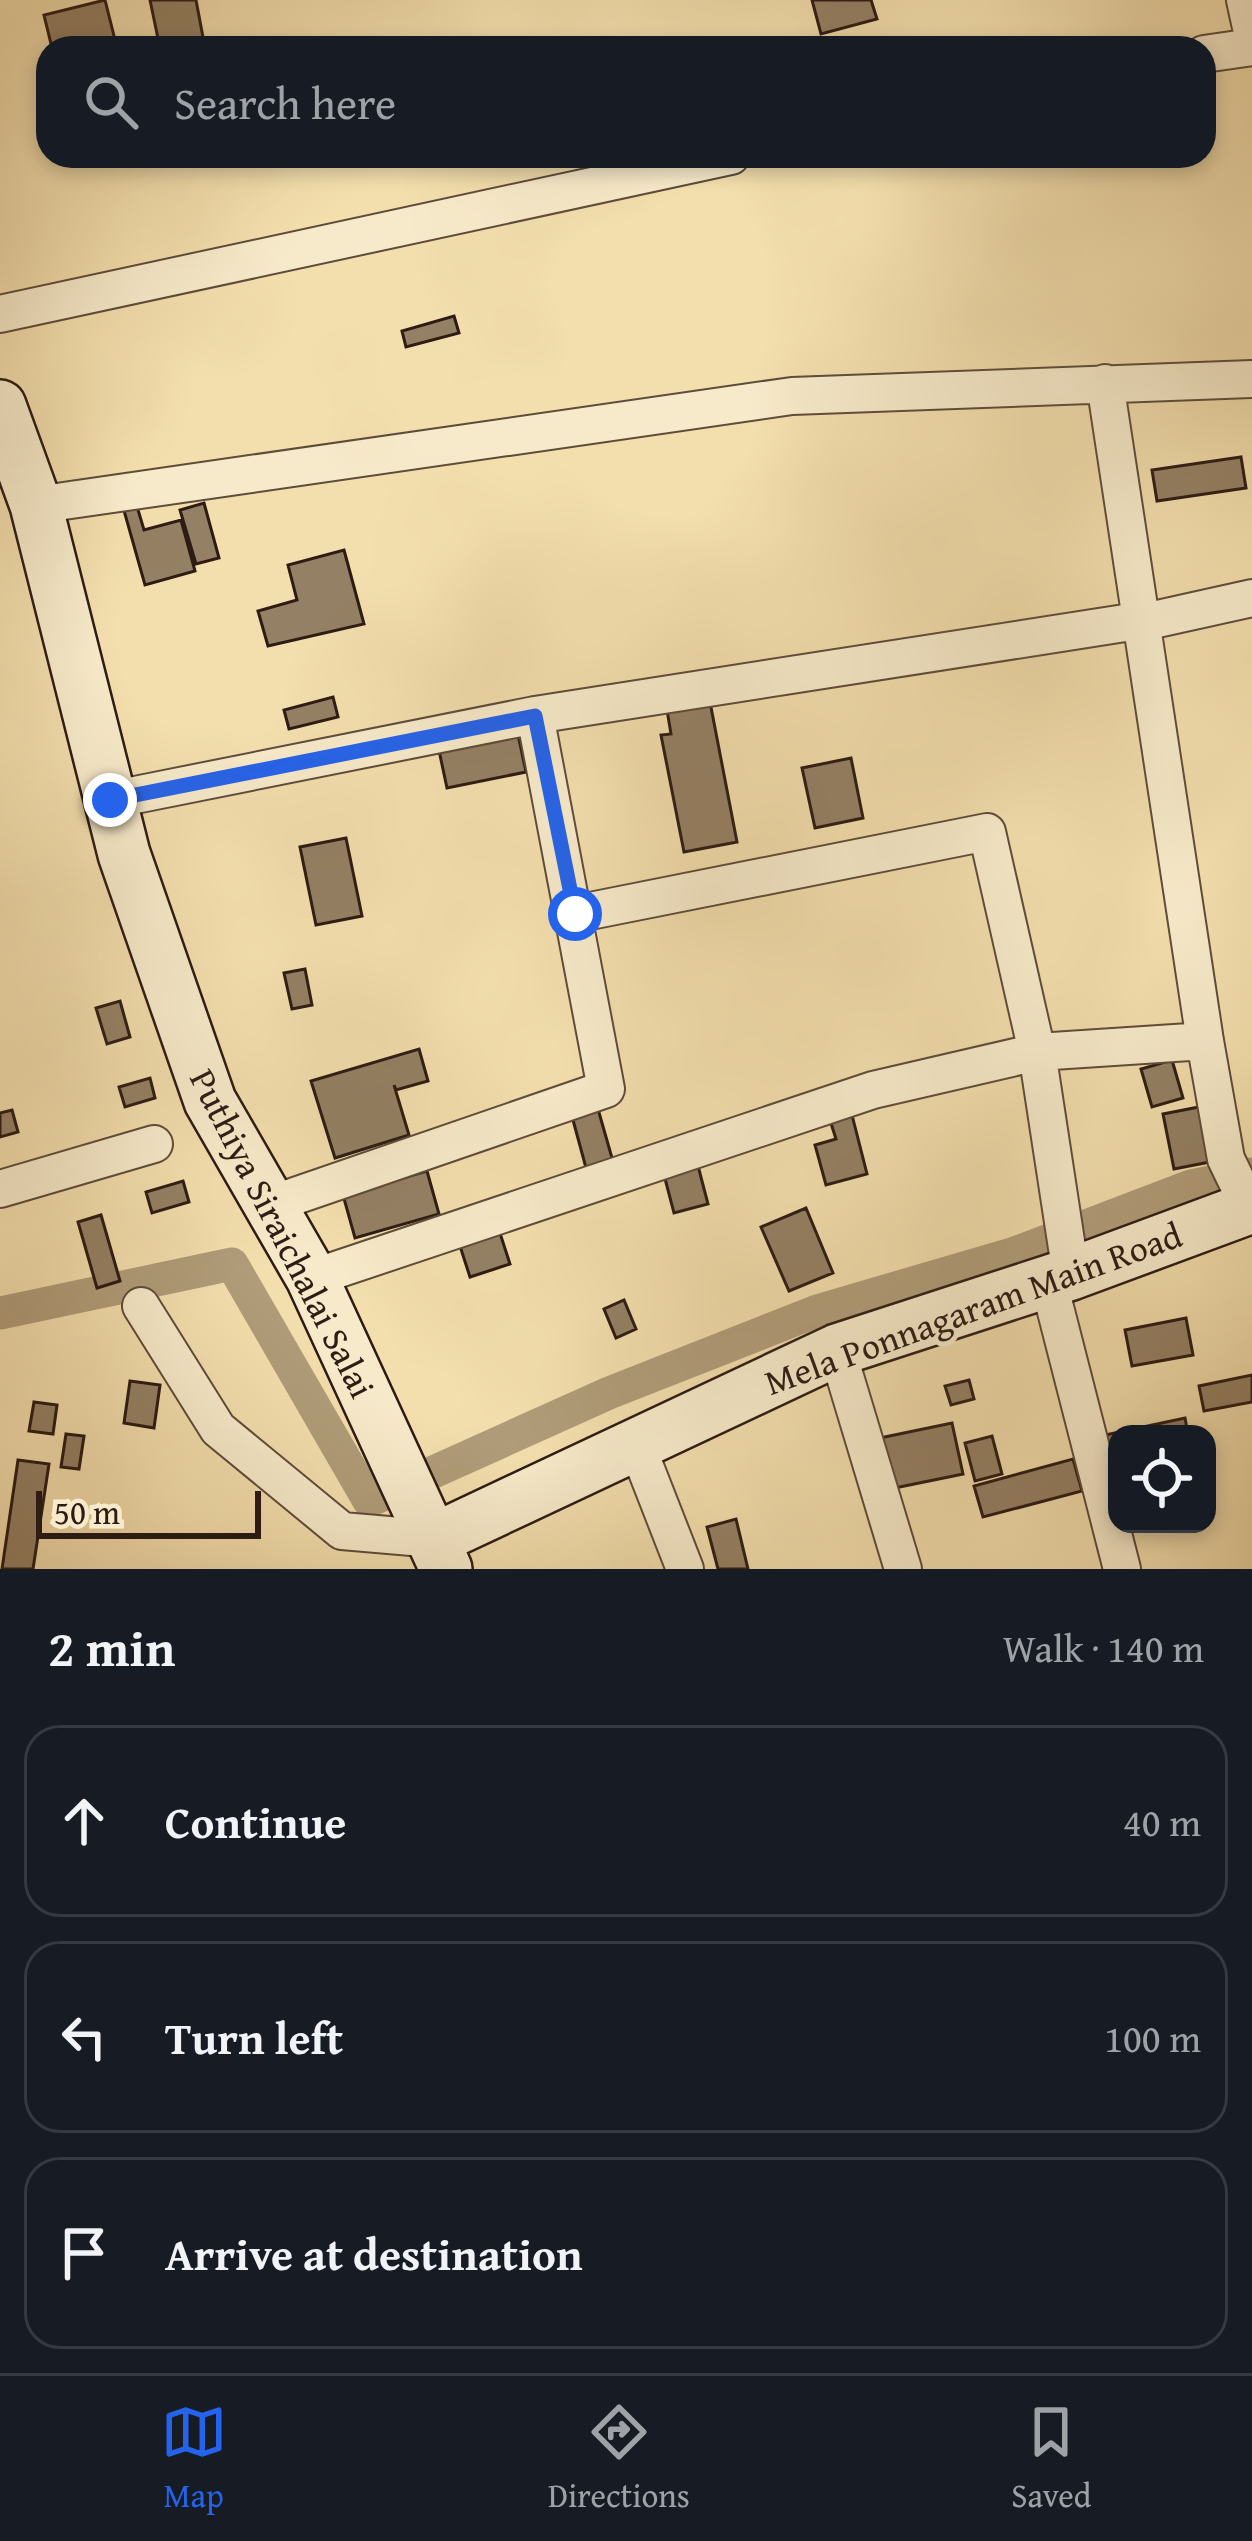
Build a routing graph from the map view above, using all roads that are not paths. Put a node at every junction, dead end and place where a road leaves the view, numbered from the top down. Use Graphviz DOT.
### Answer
graph roads {
  1 [pos="1245,0"];
  2 [pos="1252,32"];
  3 [pos="1252,47"];
  4 [pos="1216,52"];
  5 [pos="675,168"];
  6 [pos="0,314"];
  7 [pos="1252,379"];
  8 [pos="1105,383"];
  9 [pos="0,406"];
  10 [pos="35,505"];
  11 [pos="1252,598"];
  12 [pos="1144,621"];
  13 [pos="535,716"];
  14 [pos="110,800"];
  15 [pos="575,914"];
  16 [pos="1205,1041"];
  17 [pos="1037,1052"];
  18 [pos="154,1144"];
  19 [pos="0,1189"];
  20 [pos="1250,1205"];
  21 [pos="266,1206"];
  22 [pos="1062,1270"];
  23 [pos="312,1278"];
  24 [pos="141,1306"];
  25 [pos="837,1349"];
  26 [pos="635,1442"];
  27 [pos="432,1539"];
  28 [pos="685,1569"];
  29 [pos="903,1569"];
  30 [pos="1122,1569"];
  1 -- 2 [label="street"];
  3 -- 4 [label="street"];
  5 -- 6 [label="street"];
  7 -- 8 [label="street"];
  8 -- 10 [label="street"];
  8 -- 12 [label="street"];
  9 -- 10 [label="main road, Puthiya Siraichalai Salai"];
  10 -- 14 [label="main road, Puthiya Siraichalai Salai"];
  11 -- 12 [label="street"];
  12 -- 13 [label="street"];
  12 -- 16 [label="street"];
  13 -- 14 [label="street"];
  13 -- 15 [label="street"];
  14 -- 21 [label="main road, Puthiya Siraichalai Salai"];
  15 -- 17 [label="street"];
  15 -- 21 [label="street"];
  16 -- 17 [label="street"];
  16 -- 20 [label="street"];
  17 -- 22 [label="street"];
  17 -- 23 [label="street"];
  18 -- 19 [label="street"];
  20 -- 22 [label="main road, Mela Ponnagaram Main Road"];
  21 -- 23 [label="main road, Puthiya Siraichalai Salai"];
  22 -- 25 [label="main road, Mela Ponnagaram Main Road"];
  22 -- 30 [label="street"];
  23 -- 27 [label="main road, Puthiya Siraichalai Salai"];
  24 -- 27 [label="street"];
  25 -- 26 [label="main road, Mela Ponnagaram Main Road"];
  25 -- 29 [label="street"];
  26 -- 27 [label="main road, Mela Ponnagaram Main Road"];
  26 -- 28 [label="street"];
}
